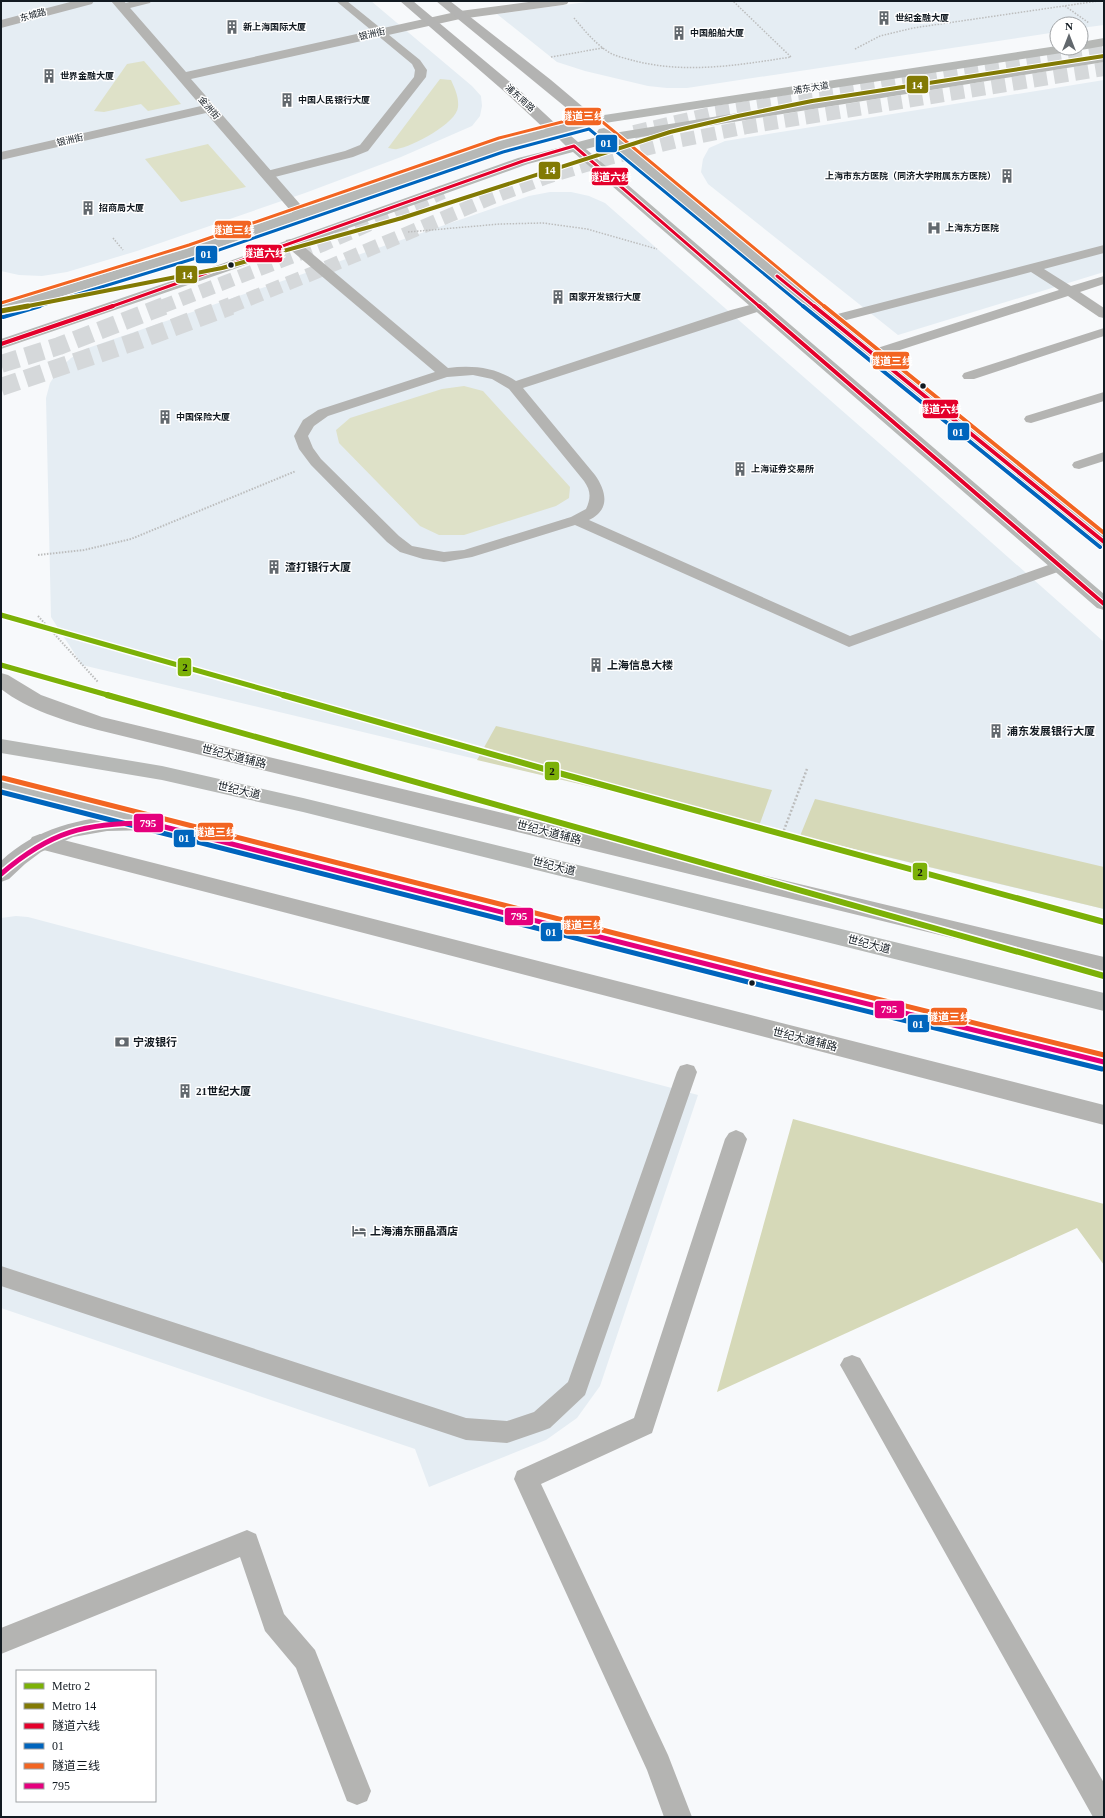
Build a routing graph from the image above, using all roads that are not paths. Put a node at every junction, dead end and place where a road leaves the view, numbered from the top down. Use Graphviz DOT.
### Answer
graph roads {
  1 [pos="88,1"];
  2 [pos="146,1"];
  3 [pos="341,1"];
  4 [pos="406,1"];
  5 [pos="442,1"];
  6 [pos="563,1"];
  7 [pos="560,2"];
  8 [pos="120,4"];
  9 [pos="460,15"];
  10 [pos="431,21"];
  11 [pos="1,24"];
  12 [pos="379,33"];
  13 [pos="1104,42"];
  14 [pos="1089,45"];
  15 [pos="1049,51"];
  16 [pos="1104,58"];
  17 [pos="182,77"];
  18 [pos="209,108"];
  19 [pos="591,121"];
  20 [pos="554,130"];
  21 [pos="611,138"];
  22 [pos="574,146"];
  23 [pos="1,156"];
  24 [pos="267,175"];
  25 [pos="301,214"];
  26 [pos="291,243"];
  27 [pos="1104,249"];
  28 [pos="1034,267"];
  29 [pos="1104,280"];
  30 [pos="1070,291"];
  31 [pos="761,306"];
  32 [pos="1,310"];
  33 [pos="1104,314"];
  34 [pos="831,320"];
  35 [pos="1104,332"];
  36 [pos="1,344"];
  37 [pos="873,354"];
  38 [pos="445,373"];
  39 [pos="969,376"];
  40 [pos="514,386"];
  41 [pos="1104,396"];
  42 [pos="1031,419"];
  43 [pos="1104,456"];
  44 [pos="1079,464"];
  45 [pos="576,520"];
  46 [pos="1104,542"];
  47 [pos="1060,566"];
  48 [pos="1104,604"];
  49 [pos="1,679"];
  50 [pos="1,746"];
  51 [pos="1,785"];
  52 [pos="149,823"];
  53 [pos="40,842"];
  54 [pos="1,874"];
  55 [pos="1104,966"];
  56 [pos="1104,1002"];
  57 [pos="1104,1062"];
  58 [pos="687,1072"];
  59 [pos="1104,1115"];
  60 [pos="736,1138"];
  61 [pos="1,1276"];
  62 [pos="852,1365"];
  63 [pos="1,1641"];
  64 [pos="357,1791"];
  65 [pos="1104,1810"];
  66 [pos="678,1817"];
  1 -- 11 [label="street, 东城路"];
  2 -- 8 [label="lane"];
  3 -- 12 [label="lane"];
  4 -- 10 [label="main road, 浦东南路"];
  5 -- 9 [label="main road"];
  6 -- 7 [label="street, 银洲街"];
  7 -- 9 [label="street, 银洲街"];
  8 -- 17 [label="street, 金洲街"];
  9 -- 10 [label="street, 银洲街"];
  9 -- 19 [label="main road"];
  10 -- 12 [label="street, 银洲街"];
  10 -- 20 [label="main road, 浦东南路"];
  12 -- 17 [label="street, 银洲街"];
  12 -- 24 [label="lane"];
  13 -- 14 [label="main road"];
  15 -- 19 [label="main road, 浦东大道"];
  16 -- 21 [label="main road, 浦东大道"];
  17 -- 18 [label="street, 金洲街"];
  18 -- 23 [label="street, 银洲街"];
  18 -- 24 [label="street, 金洲街"];
  19 -- 20 [label="main road, 浦东大道"];
  19 -- 21 [label="main road"];
  20 -- 22 [label="main road, 浦东南路"];
  20 -- 25 [label="main road, 浦东大道"];
  21 -- 22 [label="main road, 浦东大道"];
  21 -- 34 [label="main road"];
  22 -- 26 [label="main road, 浦东大道"];
  22 -- 31 [label="main road, 浦东南路"];
  24 -- 25 [label="street, 金洲街"];
  25 -- 32 [label="main road, 浦东大道"];
  26 -- 36 [label="main road, 浦东大道"];
  26 -- 38 [label="lane"];
  27 -- 28 [label="lane"];
  28 -- 30 [label="lane"];
  28 -- 34 [label="lane"];
  29 -- 30 [label="lane"];
  30 -- 33 [label="lane"];
  30 -- 37 [label="lane"];
  31 -- 40 [label="lane"];
  31 -- 47 [label="main road, 浦东南路"];
  34 -- 37 [label="main road"];
  35 -- 39 [label="lane"];
  37 -- 46 [label="main road"];
  38 -- 40 [label="lane"];
  38 -- 45 [label="lane"];
  40 -- 45 [label="lane"];
  41 -- 42 [label="lane"];
  43 -- 44 [label="lane"];
  45 -- 47 [label="lane"];
  47 -- 48 [label="main road, 浦东南路"];
  49 -- 55 [label="street, 世纪大道辅路"];
  50 -- 56 [label="main road, 世纪大道"];
  51 -- 52 [label="main road"];
  52 -- 53 [label="main road"];
  52 -- 57 [label="main road"];
  53 -- 54 [label="main road"];
  53 -- 59 [label="street, 世纪大道辅路"];
  58 -- 61 [label="lane"];
  60 -- 66 [label="lane"];
  62 -- 65 [label="lane"];
  63 -- 64 [label="lane"];
}
